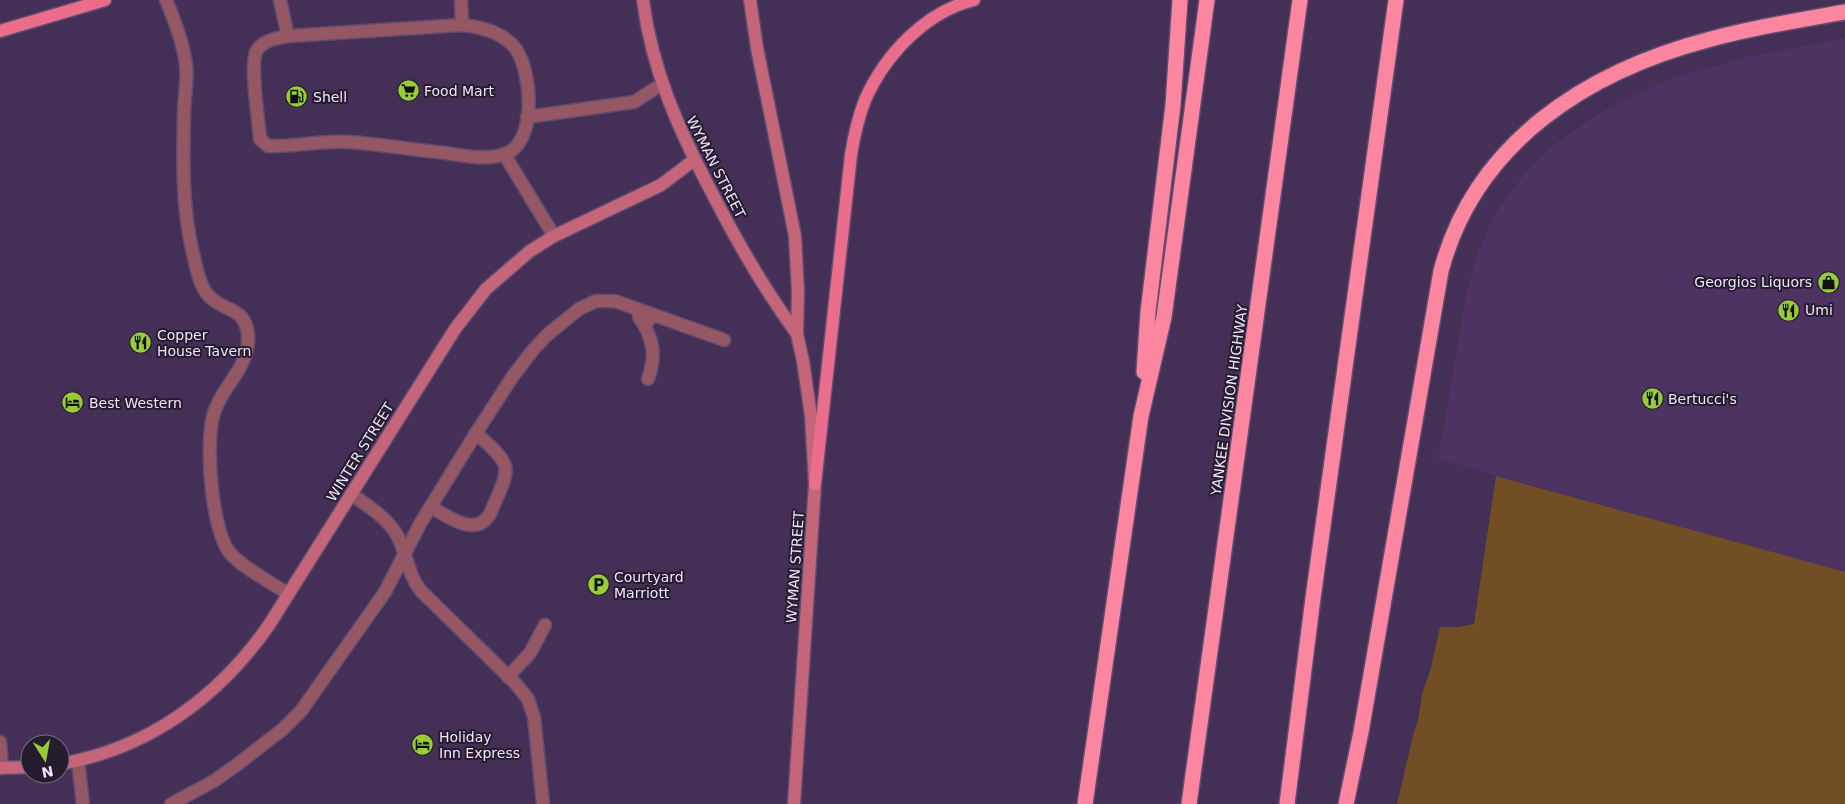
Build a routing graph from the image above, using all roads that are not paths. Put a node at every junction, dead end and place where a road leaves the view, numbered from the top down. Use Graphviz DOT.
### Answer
graph roads {
  1 [pos="105,0"];
  2 [pos="166,0"];
  3 [pos="280,0"];
  4 [pos="461,0"];
  5 [pos="642,0"];
  6 [pos="750,0"];
  7 [pos="974,0"];
  8 [pos="1180,0"];
  9 [pos="1207,0"];
  10 [pos="1300,0"];
  11 [pos="1396,0"];
  12 [pos="1845,12"];
  13 [pos="462,25"];
  14 [pos="0,31"];
  15 [pos="288,36"];
  16 [pos="662,84"];
  17 [pos="527,117"];
  18 [pos="504,154"];
  19 [pos="694,160"];
  20 [pos="554,236"];
  21 [pos="797,334"];
  22 [pos="648,379"];
  23 [pos="1141,416"];
  24 [pos="476,433"];
  25 [pos="815,484"];
  26 [pos="351,494"];
  27 [pos="431,507"];
  28 [pos="405,554"];
  29 [pos="288,594"];
  30 [pos="545,625"];
  31 [pos="508,677"];
  32 [pos="0,742"];
  33 [pos="78,761"];
  34 [pos="70,762"];
  35 [pos="20,767"];
  36 [pos="1,768"];
  37 [pos="83,804"];
  38 [pos="171,804"];
  39 [pos="543,804"];
  40 [pos="794,804"];
  41 [pos="1085,804"];
  42 [pos="1189,804"];
  43 [pos="1286,804"];
  44 [pos="1346,804"];
  1 -- 14 [label="main road"];
  2 -- 29 [label="lane"];
  3 -- 15 [label="lane"];
  4 -- 13 [label="lane"];
  5 -- 16 [label="main road, WYMAN STREET"];
  6 -- 21 [label="main road, WYMAN STREET"];
  7 -- 25 [label="main road"];
  8 -- 23 [label="highway"];
  9 -- 23 [label="highway"];
  10 -- 42 [label="highway, YANKEE DIVISION HIGHWAY"];
  11 -- 43 [label="highway"];
  12 -- 44 [label="highway"];
  13 -- 15 [label="lane"];
  13 -- 17 [label="lane"];
  15 -- 18 [label="lane"];
  16 -- 17 [label="lane"];
  16 -- 19 [label="main road, WYMAN STREET"];
  17 -- 18 [label="lane"];
  18 -- 20 [label="lane"];
  19 -- 20 [label="main road, WINTER STREET"];
  19 -- 21 [label="main road, WYMAN STREET"];
  20 -- 26 [label="main road, WINTER STREET"];
  21 -- 25 [label="main road, WYMAN STREET"];
  22 -- 24 [label="lane"];
  23 -- 41 [label="highway"];
  24 -- 27 [label="lane"];
  24 -- 27 [label="lane"];
  25 -- 40 [label="main road, WYMAN STREET"];
  26 -- 28 [label="lane"];
  26 -- 29 [label="main road, WINTER STREET"];
  27 -- 28 [label="lane"];
  28 -- 31 [label="lane"];
  28 -- 38 [label="lane"];
  29 -- 33 [label="main road, WINTER STREET"];
  30 -- 31 [label="lane"];
  31 -- 39 [label="lane"];
  32 -- 36 [label="lane"];
  33 -- 34 [label="main road, WINTER STREET"];
  33 -- 37 [label="lane"];
  35 -- 36 [label="main road"];
}
